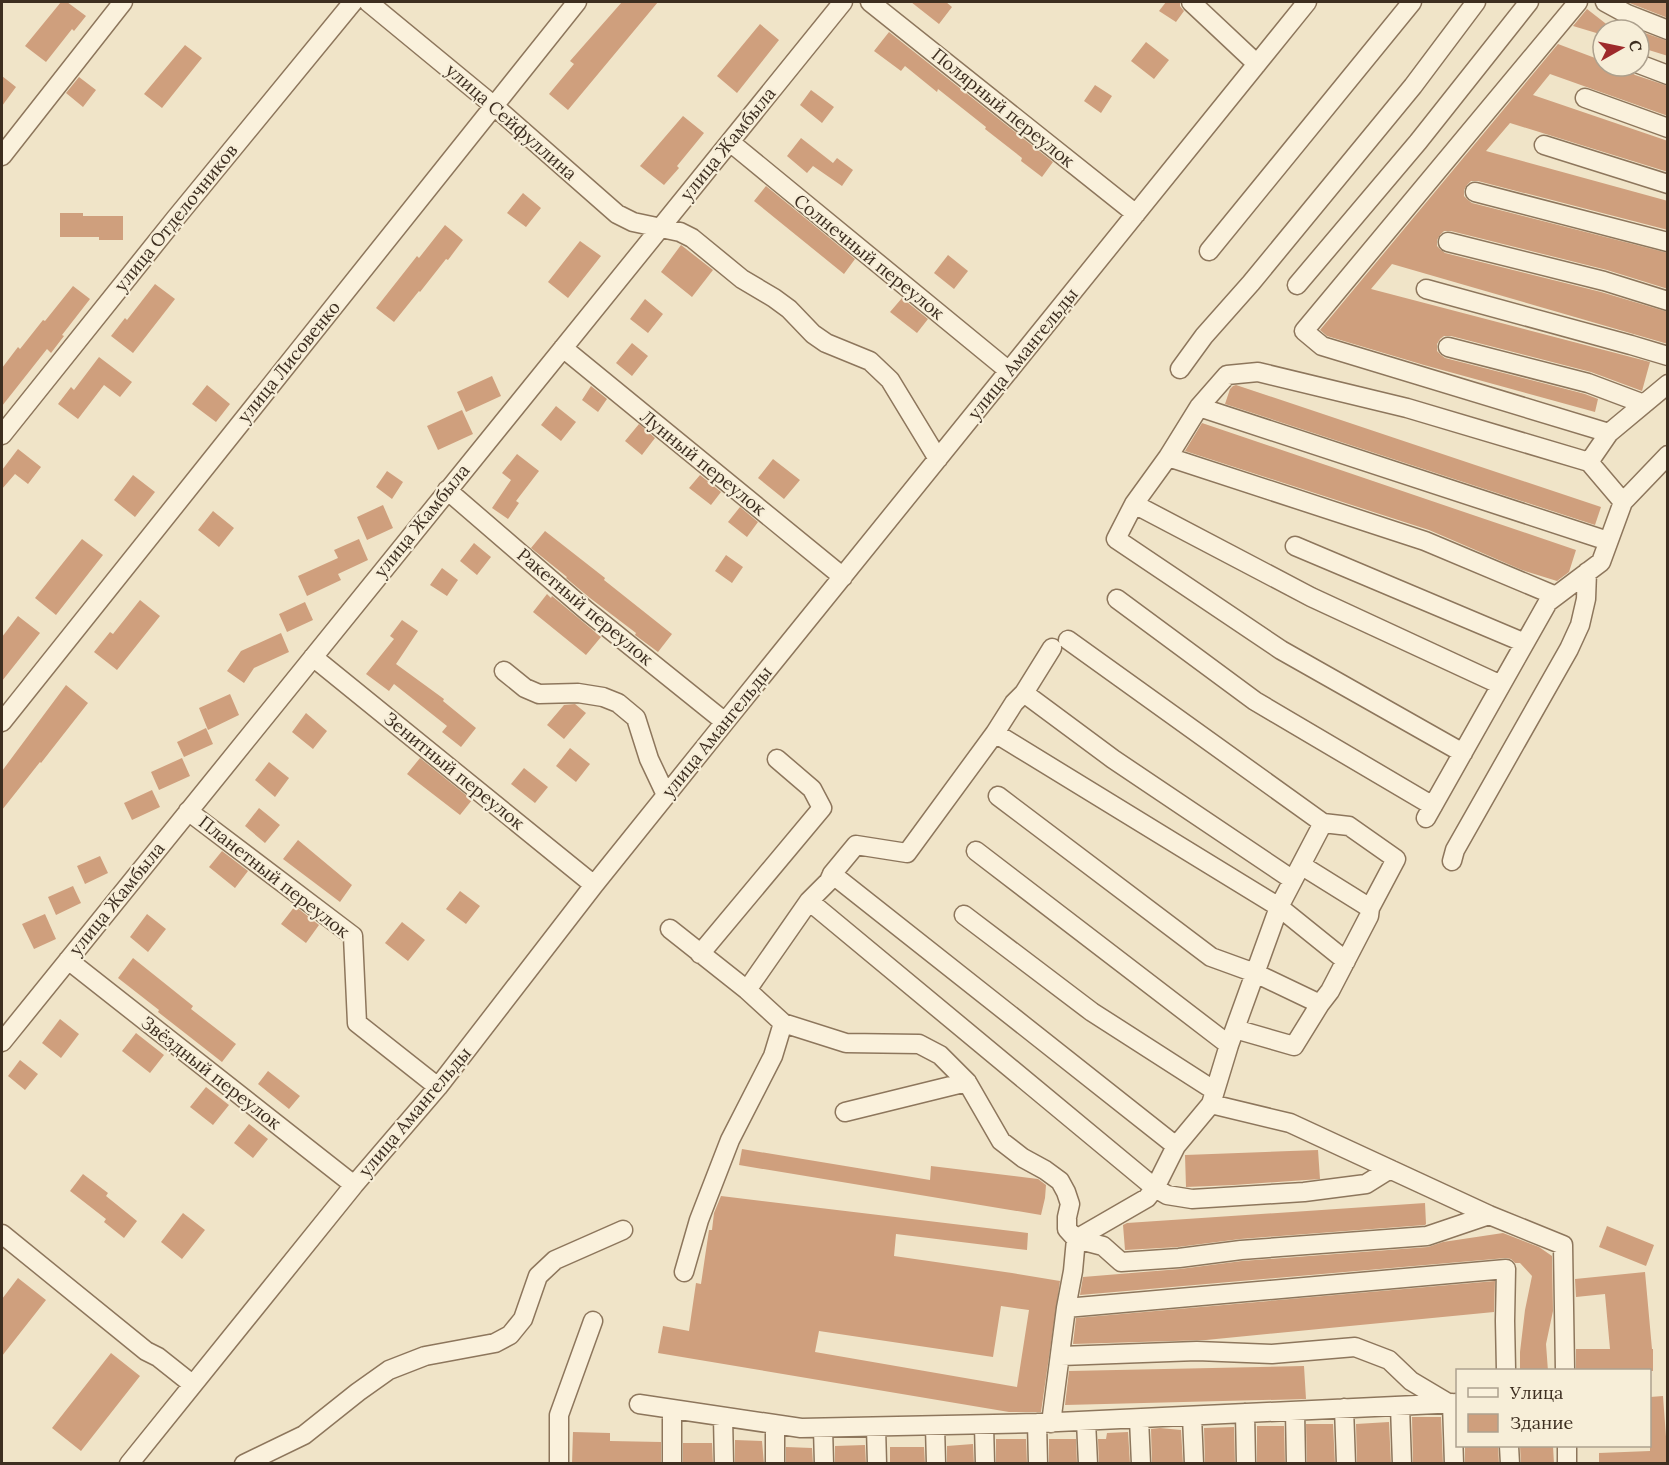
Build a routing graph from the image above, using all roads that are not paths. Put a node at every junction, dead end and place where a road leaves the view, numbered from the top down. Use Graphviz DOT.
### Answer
graph roads {
  1 [pos="123,2"];
  2 [pos="353,2"];
  3 [pos="368,2"];
  4 [pos="576,2"];
  5 [pos="843,2"];
  6 [pos="870,2"];
  7 [pos="1191,2"];
  8 [pos="1307,2"];
  9 [pos="1412,2"];
  10 [pos="1476,2"];
  11 [pos="1529,2"];
  12 [pos="1578,2"];
  13 [pos="1605,2"];
  14 [pos="1668,30"];
  15 [pos="1257,64"];
  16 [pos="1651,69"];
  17 [pos="1668,75"];
  18 [pos="1585,98"];
  19 [pos="493,105"];
  20 [pos="1668,128"];
  21 [pos="730,142"];
  22 [pos="1544,145"];
  23 [pos="2,156"];
  24 [pos="1668,184"];
  25 [pos="1475,192"];
  26 [pos="1136,214"];
  27 [pos="662,227"];
  28 [pos="1448,242"];
  29 [pos="1668,242"];
  30 [pos="1209,251"];
  31 [pos="1297,285"];
  32 [pos="1426,289"];
  33 [pos="1668,301"];
  34 [pos="1448,347"];
  35 [pos="563,348"];
  36 [pos="1668,356"];
  37 [pos="1180,369"];
  38 [pos="1009,371"];
  39 [pos="1668,384"];
  40 [pos="1644,404"];
  41 [pos="1198,407"];
  42 [pos="1609,433"];
  43 [pos="2,435"];
  44 [pos="1668,455"];
  45 [pos="1168,457"];
  46 [pos="938,459"];
  47 [pos="1589,462"];
  48 [pos="447,490"];
  49 [pos="1623,502"];
  50 [pos="1134,504"];
  51 [pos="1608,541"];
  52 [pos="1295,546"];
  53 [pos="1587,572"];
  54 [pos="843,577"];
  55 [pos="1556,596"];
  56 [pos="1117,599"];
  57 [pos="1525,644"];
  58 [pos="313,657"];
  59 [pos="504,671"];
  60 [pos="1501,685"];
  61 [pos="1024,693"];
  62 [pos="2,722"];
  63 [pos="725,722"];
  64 [pos="996,733"];
  65 [pos="1462,753"];
  66 [pos="777,759"];
  67 [pos="666,795"];
  68 [pos="998,796"];
  69 [pos="188,811"];
  70 [pos="1323,823"];
  71 [pos="976,851"];
  72 [pos="1452,861"];
  73 [pos="1297,872"];
  74 [pos="832,874"];
  75 [pos="594,885"];
  76 [pos="809,901"];
  77 [pos="1279,907"];
  78 [pos="1370,908"];
  79 [pos="964,915"];
  80 [pos="670,929"];
  81 [pos="700,954"];
  82 [pos="68,960"];
  83 [pos="1346,961"];
  84 [pos="1255,973"];
  85 [pos="747,990"];
  86 [pos="1320,1004"];
  87 [pos="783,1023"];
  88 [pos="1232,1037"];
  89 [pos="2,1042"];
  90 [pos="967,1082"];
  91 [pos="438,1087"];
  92 [pos="1213,1097"];
  93 [pos="845,1112"];
  94 [pos="1176,1146"];
  95 [pos="1390,1169"];
  96 [pos="354,1185"];
  97 [pos="1155,1188"];
  98 [pos="1489,1215"];
  99 [pos="623,1230"];
  100 [pos="2,1234"];
  101 [pos="1076,1239"];
  102 [pos="684,1272"];
  103 [pos="1066,1308"];
  104 [pos="593,1321"];
  105 [pos="1060,1356"];
  106 [pos="1506,1369"];
  107 [pos="1565,1369"];
  108 [pos="192,1384"];
  109 [pos="1453,1403"];
  110 [pos="639,1404"];
  111 [pos="1400,1406"];
  112 [pos="1344,1408"];
  113 [pos="672,1409"];
  114 [pos="1294,1411"];
  115 [pos="1245,1413"];
  116 [pos="1192,1416"];
  117 [pos="723,1417"];
  118 [pos="1139,1419"];
  119 [pos="1086,1421"];
  120 [pos="1044,1423"];
  121 [pos="775,1424"];
  122 [pos="984,1425"];
  123 [pos="935,1426"];
  124 [pos="876,1427"];
  125 [pos="823,1428"];
  126 [pos="1509,1447"];
  127 [pos="1567,1447"];
  128 [pos="129,1464"];
  129 [pos="244,1464"];
  130 [pos="560,1464"];
  131 [pos="672,1464"];
  132 [pos="724,1464"];
  133 [pos="775,1464"];
  134 [pos="824,1464"];
  135 [pos="877,1464"];
  136 [pos="936,1464"];
  137 [pos="985,1464"];
  138 [pos="1038,1464"];
  139 [pos="1088,1464"];
  140 [pos="1141,1464"];
  141 [pos="1194,1464"];
  142 [pos="1246,1464"];
  143 [pos="1296,1464"];
  144 [pos="1346,1464"];
  145 [pos="1402,1464"];
  146 [pos="1455,1464"];
  147 [pos="1510,1464"];
  148 [pos="1567,1464"];
  1 -- 23 [label="street"];
  2 -- 43 [label="street, улица Отделочников"];
  3 -- 19 [label="street, улица Сейфуллина"];
  4 -- 19 [label="street, улица Лисовенко"];
  5 -- 21 [label="street, улица Жамбыла"];
  6 -- 26 [label="street, Полярный переулок"];
  7 -- 15 [label="street"];
  8 -- 15 [label="street, улица Амангельды"];
  9 -- 30 [label="street"];
  10 -- 37 [label="street"];
  11 -- 31 [label="street"];
  12 -- 42 [label="street"];
  13 -- 14 [label="street"];
  15 -- 26 [label="street, улица Амангельды"];
  16 -- 17 [label="street"];
  18 -- 20 [label="street"];
  19 -- 27 [label="street, улица Сейфуллина"];
  19 -- 62 [label="street, улица Лисовенко"];
  21 -- 27 [label="street, улица Жамбыла"];
  21 -- 38 [label="street, Солнечный переулок"];
  22 -- 24 [label="street"];
  25 -- 29 [label="street"];
  26 -- 38 [label="street, улица Амангельды"];
  27 -- 35 [label="street, улица Жамбыла"];
  27 -- 46 [label="street, улица Сейфуллина"];
  28 -- 33 [label="street"];
  32 -- 36 [label="street"];
  34 -- 40 [label="street"];
  35 -- 48 [label="street, улица Жамбыла"];
  35 -- 54 [label="street, Лунный переулок"];
  38 -- 46 [label="street, улица Амангельды"];
  39 -- 40 [label="street"];
  40 -- 42 [label="street"];
  41 -- 45 [label="street"];
  41 -- 47 [label="street"];
  41 -- 51 [label="street"];
  42 -- 47 [label="street"];
  44 -- 49 [label="street"];
  45 -- 50 [label="street"];
  45 -- 55 [label="street"];
  46 -- 54 [label="street, улица Амангельды"];
  47 -- 49 [label="street"];
  48 -- 58 [label="street, улица Жамбыла"];
  48 -- 63 [label="street, Ракетный переулок"];
  49 -- 51 [label="street"];
  50 -- 60 [label="street"];
  50 -- 65 [label="street"];
  51 -- 53 [label="street"];
  52 -- 57 [label="street"];
  53 -- 55 [label="street"];
  53 -- 72 [label="street"];
  54 -- 63 [label="street, улица Амангельды"];
  55 -- 57 [label="street"];
  56 -- 65 [label="street"];
  57 -- 60 [label="street"];
  58 -- 69 [label="street, улица Жамбыла"];
  58 -- 75 [label="street, Зенитный переулок"];
  59 -- 67 [label="street"];
  60 -- 65 [label="street"];
  61 -- 64 [label="street"];
  61 -- 70 [label="street"];
  61 -- 73 [label="street"];
  63 -- 67 [label="street, улица Амангельды"];
  64 -- 74 [label="street"];
  64 -- 77 [label="street"];
  66 -- 81 [label="street"];
  67 -- 75 [label="street, улица Амангельды"];
  68 -- 84 [label="street"];
  69 -- 82 [label="street, улица Жамбыла"];
  69 -- 91 [label="street, Планетный переулок"];
  70 -- 73 [label="street"];
  70 -- 78 [label="street"];
  71 -- 88 [label="street"];
  73 -- 77 [label="street"];
  73 -- 78 [label="street"];
  74 -- 76 [label="street"];
  74 -- 94 [label="street"];
  75 -- 91 [label="street, улица Амангельды"];
  76 -- 85 [label="street"];
  76 -- 97 [label="street"];
  77 -- 83 [label="street"];
  77 -- 84 [label="street"];
  78 -- 83 [label="street"];
  79 -- 92 [label="street"];
  80 -- 81 [label="street"];
  81 -- 85 [label="street"];
  82 -- 89 [label="street, улица Жамбыла"];
  82 -- 96 [label="street, Звёздный переулок"];
  83 -- 86 [label="street"];
  84 -- 86 [label="street"];
  84 -- 88 [label="street"];
  85 -- 87 [label="street"];
  86 -- 88 [label="street"];
  87 -- 90 [label="street"];
  87 -- 102 [label="street"];
  88 -- 92 [label="street"];
  90 -- 93 [label="street"];
  90 -- 101 [label="street"];
  91 -- 96 [label="street, улица Амангельды"];
  92 -- 94 [label="street"];
  92 -- 95 [label="street"];
  94 -- 97 [label="street"];
  95 -- 97 [label="street"];
  95 -- 98 [label="street"];
  96 -- 108 [label="street, улица Амангельды"];
  97 -- 101 [label="street"];
  98 -- 101 [label="street"];
  98 -- 107 [label="street"];
  99 -- 129 [label="street"];
  100 -- 108 [label="street"];
  101 -- 103 [label="street"];
  103 -- 105 [label="street"];
  103 -- 106 [label="street"];
  104 -- 130 [label="street"];
  105 -- 109 [label="street"];
  105 -- 120 [label="street"];
  108 -- 128 [label="street, улица Амангельды"];
  109 -- 111 [label="street"];
  109 -- 146 [label="street"];
  110 -- 113 [label="street"];
  111 -- 112 [label="street"];
  111 -- 145 [label="street"];
  112 -- 114 [label="street"];
  112 -- 144 [label="street"];
  113 -- 117 [label="street"];
  113 -- 131 [label="street"];
  114 -- 115 [label="street"];
  114 -- 143 [label="street"];
  115 -- 116 [label="street"];
  115 -- 142 [label="street"];
  116 -- 118 [label="street"];
  116 -- 141 [label="street"];
  117 -- 121 [label="street"];
  117 -- 132 [label="street"];
  118 -- 119 [label="street"];
  118 -- 140 [label="street"];
  119 -- 120 [label="street"];
  119 -- 139 [label="street"];
  120 -- 122 [label="street"];
  120 -- 138 [label="street"];
  121 -- 125 [label="street"];
  121 -- 133 [label="street"];
  122 -- 123 [label="street"];
  122 -- 137 [label="street"];
  123 -- 124 [label="street"];
  123 -- 136 [label="street"];
  124 -- 125 [label="street"];
  124 -- 135 [label="street"];
  125 -- 134 [label="street"];
  126 -- 147 [label="street"];
  127 -- 148 [label="street"];
}
